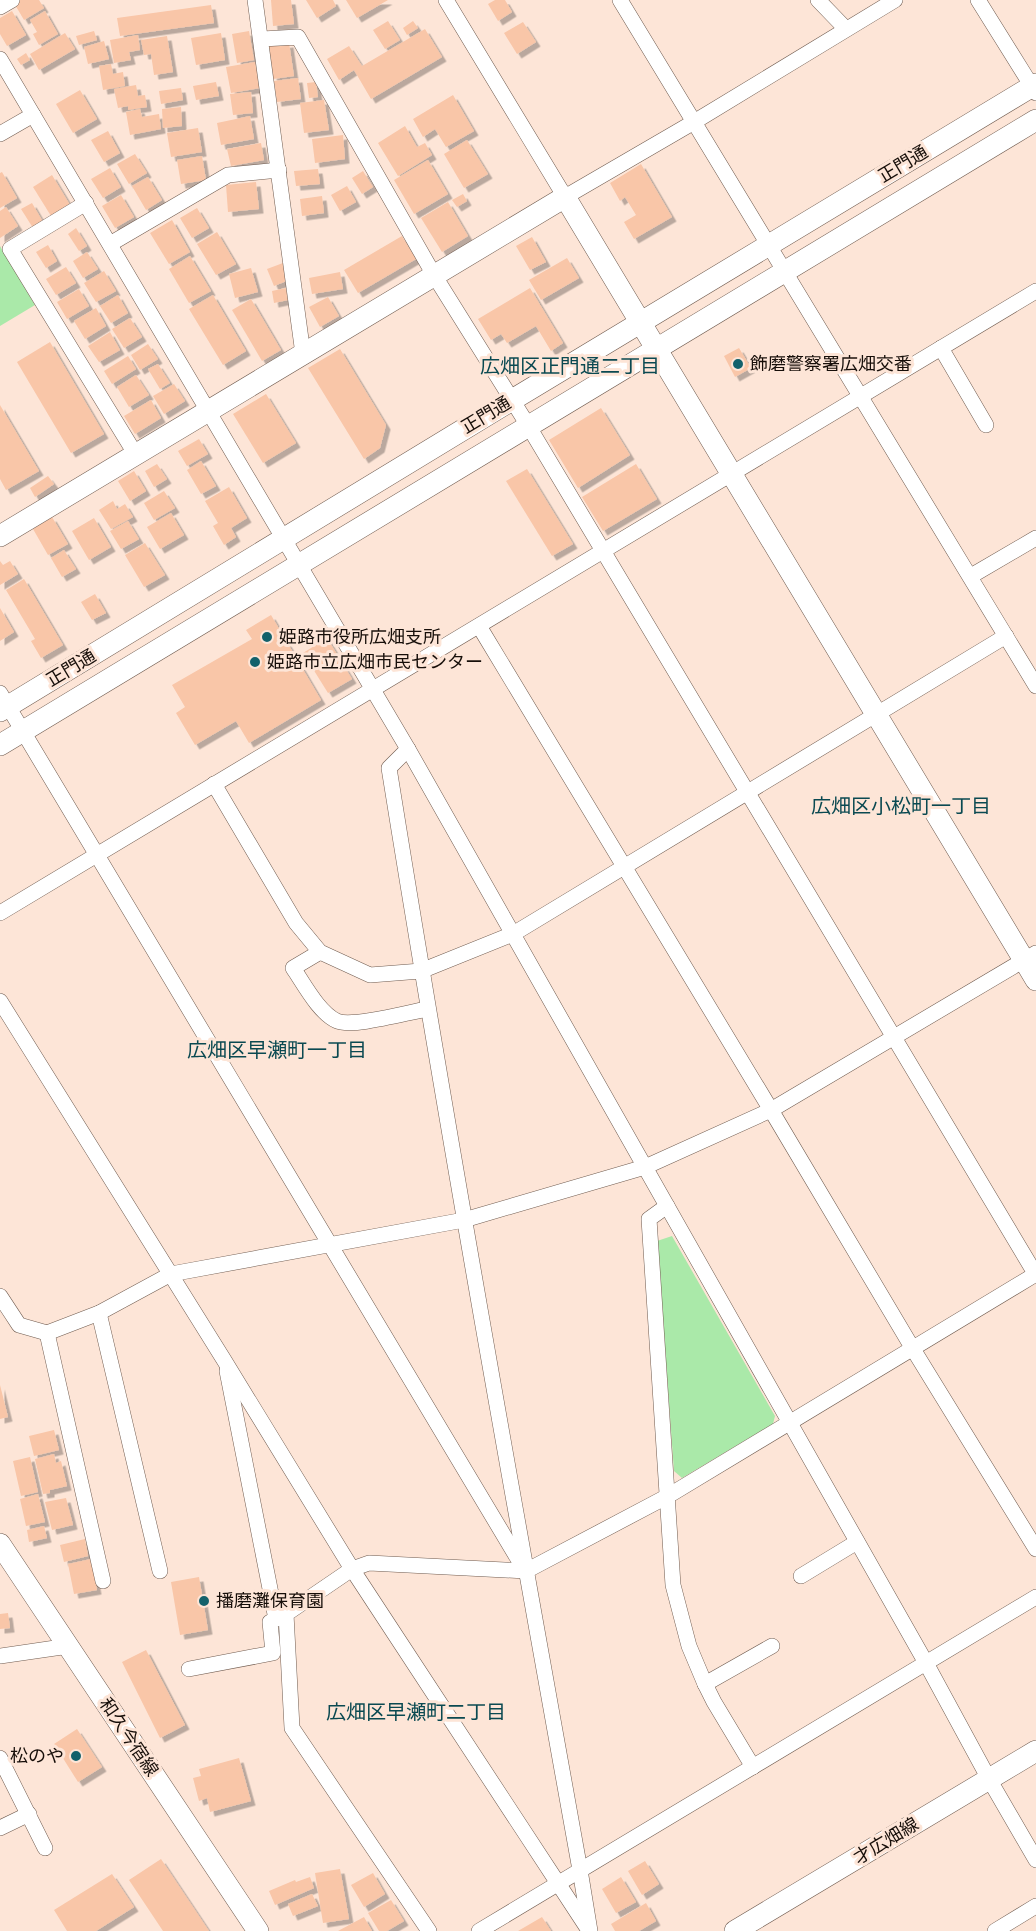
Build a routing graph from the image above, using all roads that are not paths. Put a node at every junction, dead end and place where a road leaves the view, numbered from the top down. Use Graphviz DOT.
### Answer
graph roads {
  1 [pos="12,0"];
  2 [pos="255,0"];
  3 [pos="446,0"];
  4 [pos="620,0"];
  5 [pos="818,0"];
  6 [pos="895,0"];
  7 [pos="978,0"];
  8 [pos="0,7"];
  9 [pos="846,29"];
  10 [pos="262,39"];
  11 [pos="0,59"];
  12 [pos="1035,88"];
  13 [pos="33,115"];
  14 [pos="1036,120"];
  15 [pos="694,122"];
  16 [pos="0,135"];
  17 [pos="279,170"];
  18 [pos="565,197"];
  19 [pos="86,203"];
  20 [pos="110,244"];
  21 [pos="770,244"];
  22 [pos="786,271"];
  23 [pos="434,275"];
  24 [pos="1036,291"];
  25 [pos="640,323"];
  26 [pos="656,348"];
  27 [pos="941,348"];
  28 [pos="303,354"];
  29 [pos="861,396"];
  30 [pos="512,400"];
  31 [pos="209,411"];
  32 [pos="986,425"];
  33 [pos="529,427"];
  34 [pos="135,455"];
  35 [pos="731,474"];
  36 [pos="0,536"];
  37 [pos="284,538"];
  38 [pos="1036,538"];
  39 [pos="603,551"];
  40 [pos="300,564"];
  41 [pos="971,576"];
  42 [pos="479,626"];
  43 [pos="1006,636"];
  44 [pos="1036,686"];
  45 [pos="372,690"];
  46 [pos="3,704"];
  47 [pos="876,714"];
  48 [pos="23,731"];
  49 [pos="0,745"];
  50 [pos="408,749"];
  51 [pos="214,784"];
  52 [pos="747,792"];
  53 [pos="97,855"];
  54 [pos="624,867"];
  55 [pos="0,913"];
  56 [pos="513,934"];
  57 [pos="320,952"];
  58 [pos="1030,956"];
  59 [pos="421,971"];
  60 [pos="1036,980"];
  61 [pos="0,1001"];
  62 [pos="428,1009"];
  63 [pos="894,1037"];
  64 [pos="771,1110"];
  65 [pos="645,1167"];
  66 [pos="667,1206"];
  67 [pos="464,1220"];
  68 [pos="329,1244"];
  69 [pos="171,1274"];
  70 [pos="1036,1275"];
  71 [pos="0,1296"];
  72 [pos="99,1313"];
  73 [pos="47,1333"];
  74 [pos="913,1349"];
  75 [pos="224,1360"];
  76 [pos="789,1423"];
  77 [pos="668,1496"];
  78 [pos="856,1542"];
  79 [pos="0,1544"];
  80 [pos="1036,1549"];
  81 [pos="352,1569"];
  82 [pos="160,1571"];
  83 [pos="526,1571"];
  84 [pos="801,1576"];
  85 [pos="104,1581"];
  86 [pos="1036,1597"];
  87 [pos="281,1617"];
  88 [pos="69,1646"];
  89 [pos="772,1646"];
  90 [pos="0,1656"];
  91 [pos="926,1663"];
  92 [pos="189,1669"];
  93 [pos="705,1684"];
  94 [pos="1036,1751"];
  95 [pos="0,1758"];
  96 [pos="753,1767"];
  97 [pos="989,1779"];
  98 [pos="29,1814"];
  99 [pos="0,1828"];
  100 [pos="45,1848"];
  101 [pos="1036,1860"];
  102 [pos="580,1870"];
  103 [pos="558,1884"];
  104 [pos="1036,1906"];
  105 [pos="258,1931"];
  106 [pos="429,1931"];
  107 [pos="479,1931"];
  108 [pos="590,1931"];
  109 [pos="735,1931"];
  110 [pos="994,1931"];
  1 -- 8 [label="street"];
  2 -- 10 [label="street"];
  3 -- 18 [label="street"];
  4 -- 15 [label="street"];
  5 -- 9 [label="street"];
  6 -- 9 [label="street"];
  7 -- 12 [label="street"];
  9 -- 15 [label="street"];
  10 -- 17 [label="street"];
  10 -- 23 [label="street"];
  11 -- 13 [label="street"];
  12 -- 21 [label="street, 正門通"];
  13 -- 16 [label="street"];
  13 -- 19 [label="street"];
  14 -- 22 [label="street, 正門通"];
  15 -- 18 [label="street"];
  15 -- 21 [label="street"];
  17 -- 20 [label="street"];
  17 -- 28 [label="street"];
  18 -- 23 [label="street"];
  18 -- 25 [label="street"];
  19 -- 20 [label="street"];
  19 -- 34 [label="street"];
  20 -- 31 [label="street"];
  21 -- 22 [label="street"];
  21 -- 25 [label="street, 正門通"];
  22 -- 26 [label="street, 正門通"];
  22 -- 29 [label="street"];
  23 -- 28 [label="street"];
  23 -- 30 [label="street"];
  24 -- 27 [label="street"];
  25 -- 26 [label="street"];
  25 -- 30 [label="street, 正門通"];
  26 -- 33 [label="street, 正門通"];
  26 -- 35 [label="street"];
  27 -- 29 [label="street"];
  27 -- 32 [label="street"];
  28 -- 31 [label="street"];
  29 -- 35 [label="street"];
  29 -- 41 [label="street"];
  30 -- 33 [label="street"];
  30 -- 37 [label="street, 正門通"];
  31 -- 34 [label="street"];
  31 -- 37 [label="street"];
  33 -- 39 [label="street"];
  33 -- 40 [label="street, 正門通"];
  34 -- 36 [label="street"];
  35 -- 39 [label="street"];
  35 -- 47 [label="street"];
  37 -- 40 [label="street"];
  37 -- 46 [label="street, 正門通"];
  38 -- 41 [label="street"];
  39 -- 42 [label="street"];
  39 -- 52 [label="street"];
  40 -- 45 [label="street"];
  40 -- 48 [label="street, 正門通"];
  41 -- 43 [label="street"];
  42 -- 45 [label="street"];
  42 -- 54 [label="street"];
  43 -- 44 [label="street"];
  43 -- 47 [label="street"];
  45 -- 50 [label="street"];
  45 -- 51 [label="street"];
  46 -- 48 [label="street"];
  47 -- 52 [label="street"];
  47 -- 58 [label="street"];
  48 -- 49 [label="street, 正門通"];
  48 -- 53 [label="street"];
  50 -- 56 [label="street"];
  50 -- 59 [label="street"];
  51 -- 53 [label="street"];
  51 -- 57 [label="street"];
  52 -- 54 [label="street"];
  52 -- 63 [label="street"];
  53 -- 55 [label="street"];
  53 -- 68 [label="street"];
  54 -- 56 [label="street"];
  54 -- 64 [label="street"];
  56 -- 59 [label="street"];
  56 -- 65 [label="street"];
  57 -- 59 [label="street"];
  57 -- 62 [label="street"];
  58 -- 60 [label="street"];
  58 -- 63 [label="street"];
  59 -- 62 [label="street"];
  61 -- 69 [label="street"];
  62 -- 67 [label="street"];
  63 -- 64 [label="street"];
  63 -- 70 [label="street"];
  64 -- 65 [label="street"];
  64 -- 74 [label="street"];
  65 -- 66 [label="street"];
  65 -- 67 [label="street"];
  66 -- 76 [label="street"];
  66 -- 77 [label="street"];
  67 -- 68 [label="street"];
  67 -- 83 [label="street"];
  68 -- 69 [label="street"];
  68 -- 83 [label="street"];
  69 -- 72 [label="street"];
  69 -- 75 [label="street"];
  70 -- 74 [label="street"];
  71 -- 73 [label="street"];
  72 -- 73 [label="street"];
  72 -- 82 [label="street"];
  73 -- 85 [label="street"];
  74 -- 76 [label="street"];
  74 -- 80 [label="street"];
  75 -- 81 [label="street"];
  75 -- 87 [label="street"];
  76 -- 77 [label="street"];
  76 -- 78 [label="street"];
  77 -- 83 [label="street"];
  77 -- 93 [label="street"];
  78 -- 84 [label="street"];
  78 -- 91 [label="street"];
  79 -- 88 [label="street, 和久今宿線"];
  81 -- 83 [label="street"];
  81 -- 87 [label="street"];
  81 -- 103 [label="street"];
  83 -- 102 [label="street"];
  86 -- 91 [label="street"];
  87 -- 92 [label="street"];
  87 -- 106 [label="street"];
  88 -- 90 [label="street"];
  88 -- 105 [label="street, 和久今宿線"];
  89 -- 93 [label="street"];
  91 -- 96 [label="street"];
  91 -- 97 [label="street"];
  93 -- 96 [label="street"];
  94 -- 97 [label="street, 才広畑線"];
  95 -- 98 [label="street"];
  96 -- 102 [label="street"];
  97 -- 101 [label="street"];
  97 -- 109 [label="street, 才広畑線"];
  98 -- 99 [label="street"];
  98 -- 100 [label="street"];
  102 -- 103 [label="street"];
  102 -- 108 [label="street"];
  103 -- 107 [label="street"];
  103 -- 108 [label="street"];
  104 -- 110 [label="street"];
}
